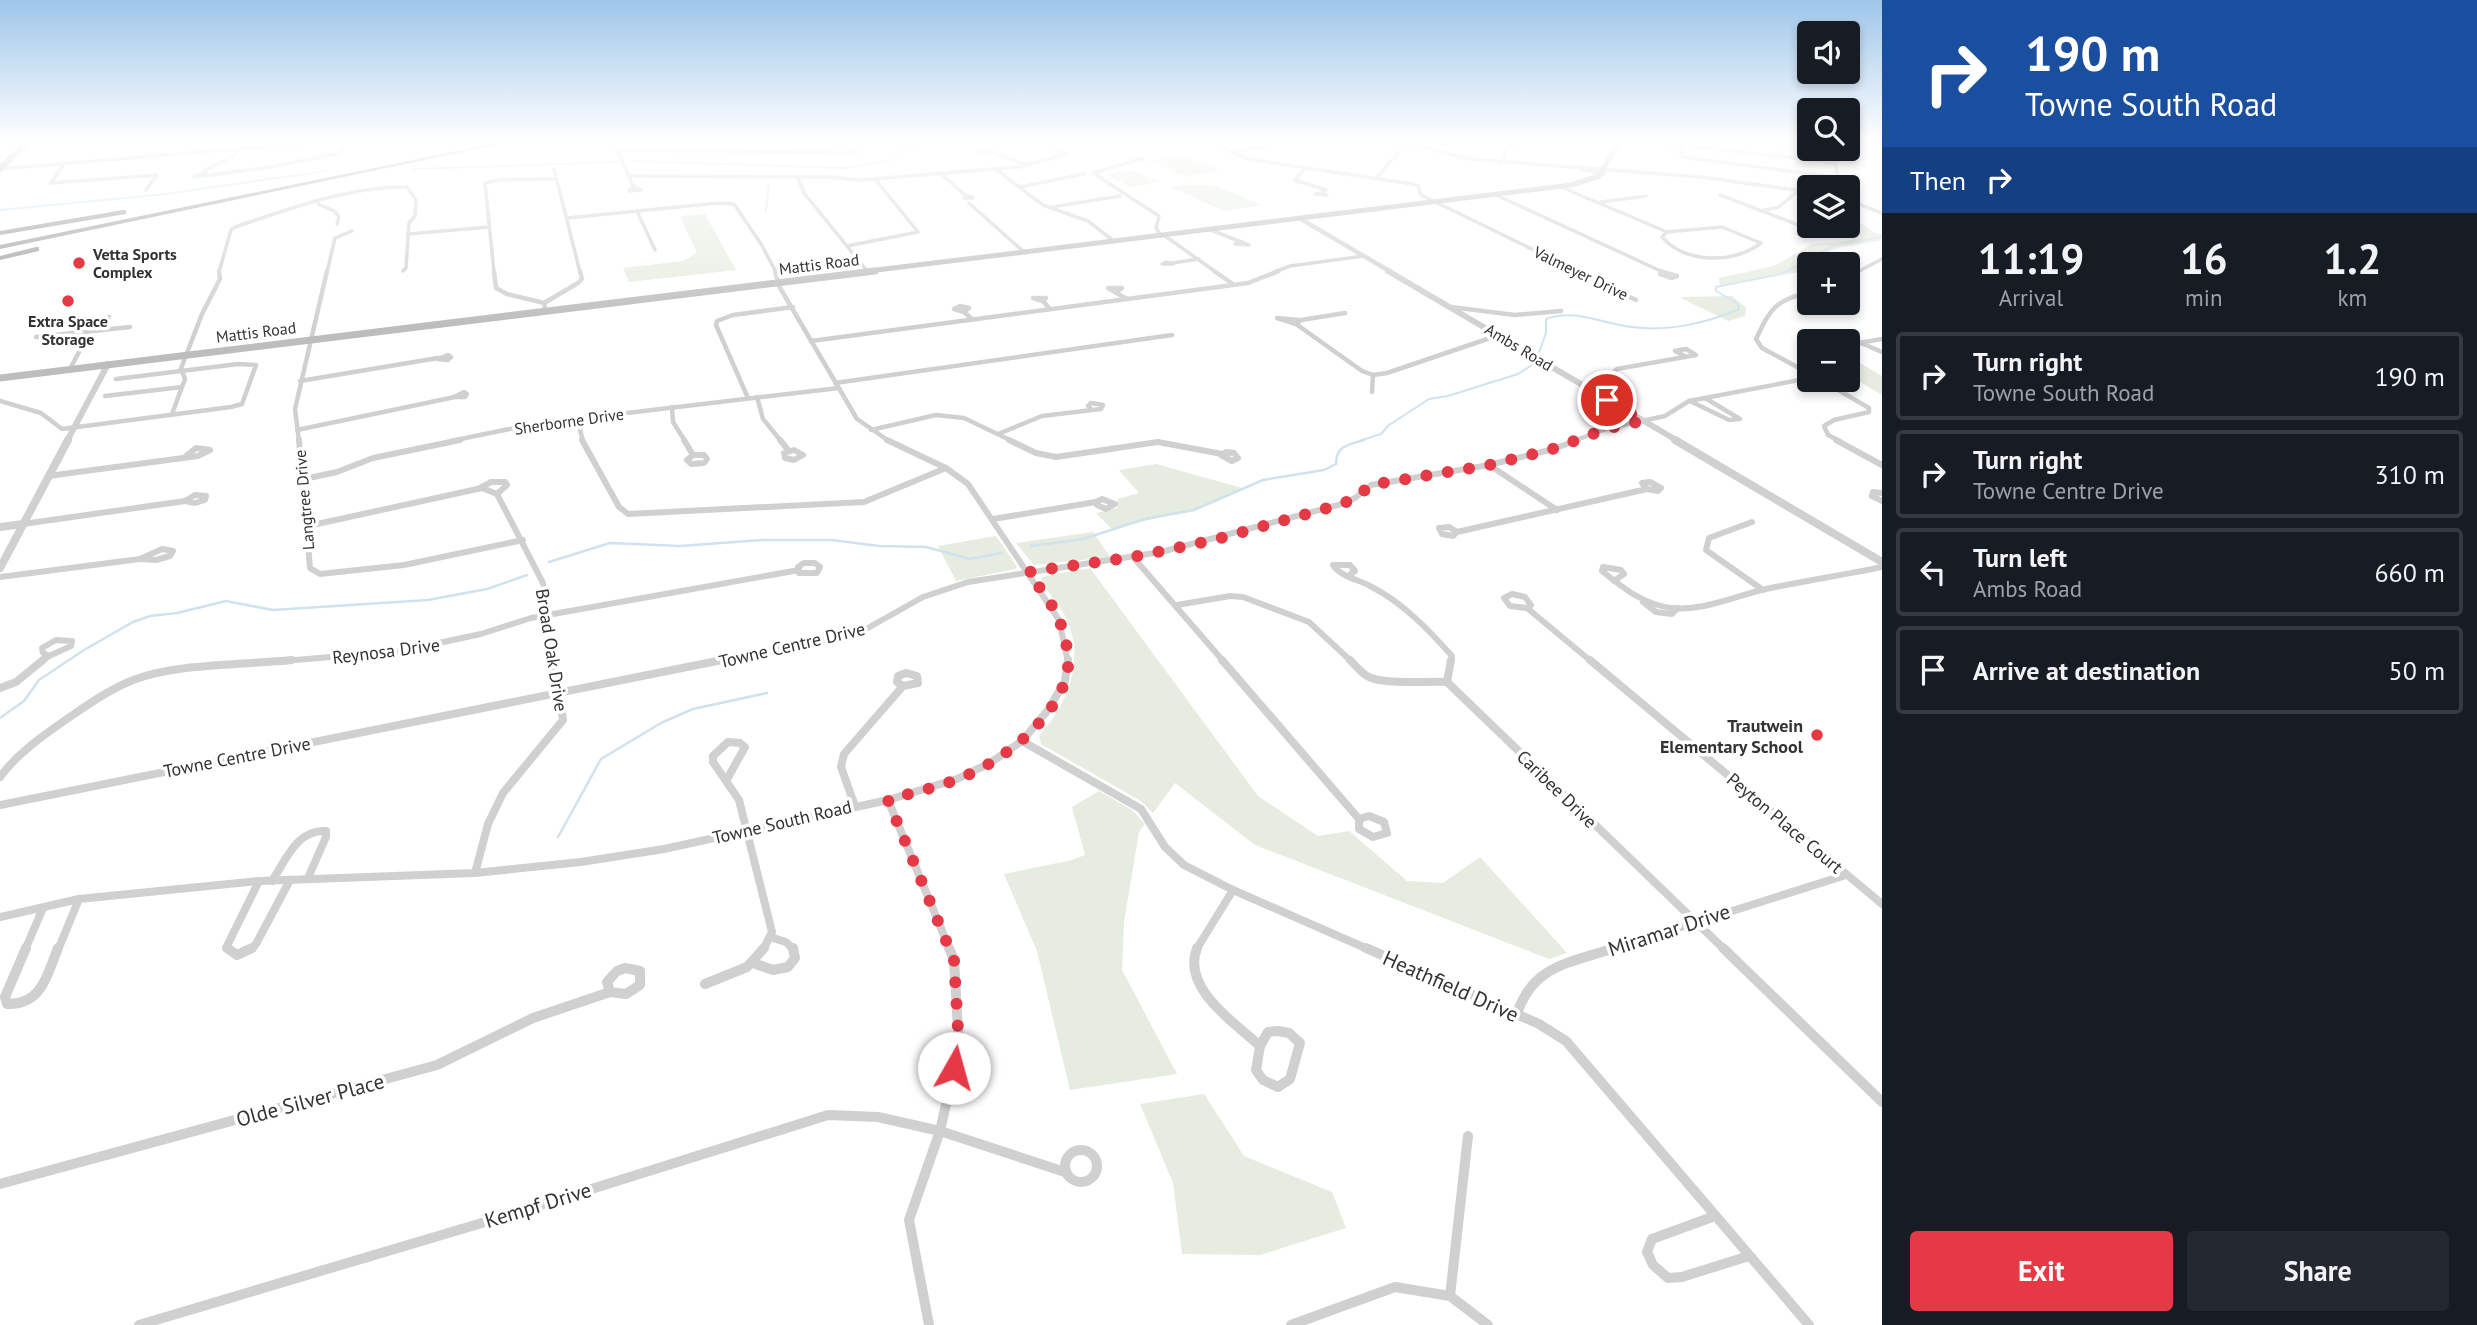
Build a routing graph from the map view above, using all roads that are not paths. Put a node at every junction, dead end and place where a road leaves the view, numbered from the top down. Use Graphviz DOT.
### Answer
graph roads {
  1 [pos="180,204"];
  2 [pos="192,204"];
  3 [pos="210,204"];
  4 [pos="318,204"];
  5 [pos="416,204"];
  6 [pos="487,204"];
  7 [pos="563,204"];
  8 [pos="717,204"];
  9 [pos="733,204"];
  10 [pos="813,204"];
  11 [pos="897,204"];
  12 [pos="970,204"];
  13 [pos="1044,204"];
  14 [pos="1069,204"];
  15 [pos="1140,204"];
  16 [pos="1422,204"];
  17 [pos="1441,204"];
  18 [pos="1515,204"];
  19 [pos="1603,204"];
  20 [pos="1740,204"];
  21 [pos="1783,204"];
  22 [pos="1860,205"];
  23 [pos="1049,207"];
  24 [pos="637,211"];
  25 [pos="1759,212"];
  26 [pos="1882,213"];
  27 [pos="567,218"];
  28 [pos="1301,219"];
  29 [pos="337,224"];
  30 [pos="1797,225"];
  31 [pos="489,227"];
  32 [pos="1212,230"];
  33 [pos="352,231"];
  34 [pos="1667,232"];
  35 [pos="0,233"];
  36 [pos="408,234"];
  37 [pos="1163,236"];
  38 [pos="1115,242"];
  39 [pos="1238,242"];
  40 [pos="0,245"];
  41 [pos="847,246"];
  42 [pos="654,250"];
  43 [pos="1025,253"];
  44 [pos="1364,256"];
  45 [pos="0,258"];
  46 [pos="1200,259"];
  47 [pos="1882,259"];
  48 [pos="1172,263"];
  49 [pos="403,271"];
  50 [pos="1860,271"];
  51 [pos="868,272"];
  52 [pos="1663,272"];
  53 [pos="779,282"];
  54 [pos="1234,284"];
  55 [pos="1118,291"];
  56 [pos="561,292"];
  57 [pos="1797,295"];
  58 [pos="528,297"];
  59 [pos="1127,299"];
  60 [pos="1636,300"];
  61 [pos="1043,301"];
  62 [pos="545,307"];
  63 [pos="793,307"];
  64 [pos="1451,307"];
  65 [pos="1050,309"];
  66 [pos="1561,311"];
  67 [pos="964,312"];
  68 [pos="1345,313"];
  69 [pos="109,317"];
  70 [pos="972,319"];
  71 [pos="130,327"];
  72 [pos="103,329"];
  73 [pos="90,331"];
  74 [pos="1172,335"];
  75 [pos="1499,335"];
  76 [pos="36,337"];
  77 [pos="312,339"];
  78 [pos="1882,339"];
  79 [pos="811,341"];
  80 [pos="1861,342"];
  81 [pos="1882,352"];
  82 [pos="187,355"];
  83 [pos="1685,356"];
  84 [pos="438,358"];
  85 [pos="108,364"];
  86 [pos="1797,368"];
  87 [pos="70,369"];
  88 [pos="181,371"];
  89 [pos="1373,375"];
  90 [pos="0,378"];
  91 [pos="116,379"];
  92 [pos="1797,379"];
  93 [pos="300,382"];
  94 [pos="837,385"];
  95 [pos="182,387"];
  96 [pos="1587,388"];
  97 [pos="1372,392"];
  98 [pos="1842,392"];
  99 [pos="105,396"];
  100 [pos="455,397"];
  101 [pos="757,397"];
  102 [pos="748,398"];
  103 [pos="1704,398"];
  104 [pos="0,401"];
  105 [pos="1689,401"];
  106 [pos="672,407"];
  107 [pos="1090,408"];
  108 [pos="172,414"];
  109 [pos="577,418"];
  110 [pos="1643,421"];
  111 [pos="74,428"];
  112 [pos="297,430"];
  113 [pos="871,430"];
  114 [pos="998,434"];
  115 [pos="789,451"];
  116 [pos="1222,454"];
  117 [pos="693,455"];
  118 [pos="186,456"];
  119 [pos="1489,465"];
  120 [pos="1882,466"];
  121 [pos="946,468"];
  122 [pos="48,476"];
  123 [pos="304,479"];
  124 [pos="480,488"];
  125 [pos="1647,489"];
  126 [pos="1882,493"];
  127 [pos="497,495"];
  128 [pos="185,501"];
  129 [pos="1882,501"];
  130 [pos="1096,502"];
  131 [pos="1557,510"];
  132 [pos="993,519"];
  133 [pos="1752,522"];
  134 [pos="23,524"];
  135 [pos="308,526"];
  136 [pos="0,527"];
  137 [pos="1457,532"];
  138 [pos="523,540"];
  139 [pos="1133,557"];
  140 [pos="140,559"];
  141 [pos="1882,565"];
  142 [pos="0,568"];
  143 [pos="799,570"];
  144 [pos="1028,572"];
  145 [pos="1351,574"];
  146 [pos="0,577"];
  147 [pos="1614,581"];
  148 [pos="1763,590"];
  149 [pos="1177,605"];
  150 [pos="1527,608"];
  151 [pos="548,615"];
  152 [pos="49,656"];
  153 [pos="1447,682"];
  154 [pos="903,686"];
  155 [pos="0,688"];
  156 [pos="560,693"];
  157 [pos="1022,741"];
  158 [pos="0,776"];
  159 [pos="726,780"];
  160 [pos="888,800"];
  161 [pos="0,805"];
  162 [pos="855,806"];
  163 [pos="1359,819"];
  164 [pos="746,831"];
  165 [pos="475,873"];
  166 [pos="1846,875"];
  167 [pos="308,878"];
  168 [pos="290,880"];
  169 [pos="259,881"];
  170 [pos="272,881"];
  171 [pos="1233,890"];
  172 [pos="79,899"];
  173 [pos="1882,904"];
  174 [pos="43,908"];
  175 [pos="0,917"];
  176 [pos="1695,921"];
  177 [pos="770,937"];
  178 [pos="753,963"];
  179 [pos="705,984"];
  180 [pos="610,992"];
  181 [pos="1517,1014"];
  182 [pos="1259,1046"];
  183 [pos="1882,1102"];
  184 [pos="940,1131"];
  185 [pos="1468,1136"];
  186 [pos="1065,1172"];
  187 [pos="0,1184"];
  188 [pos="1715,1216"];
  189 [pos="1749,1256"];
  190 [pos="1450,1296"];
  191 [pos="139,1325"];
  192 [pos="929,1325"];
  193 [pos="1291,1325"];
  194 [pos="1488,1325"];
  195 [pos="1809,1325"];
  1 -- 35 [label="highway"];
  2 -- 40 [label="highway"];
  3 -- 40 [label="highway"];
  3 -- 45 [label="highway"];
  4 -- 29 [label="street"];
  4 -- 82 [label="street"];
  5 -- 36 [label="street"];
  6 -- 31 [label="street"];
  7 -- 27 [label="street"];
  8 -- 24 [label="street, Towne South Road"];
  9 -- 53 [label="street, Towne South Road"];
  10 -- 41 [label="street"];
  11 -- 41 [label="street"];
  12 -- 43 [label="street"];
  13 -- 23 [label="street"];
  14 -- 23 [label="street"];
  15 -- 37 [label="street"];
  16 -- 28 [label="main road, Mattis Road"];
  17 -- 60 [label="street, Valmeyer Drive"];
  18 -- 52 [label="street"];
  19 -- 34 [label="street"];
  20 -- 25 [label="street"];
  21 -- 25 [label="street"];
  22 -- 26 [label="street"];
  23 -- 38 [label="street"];
  24 -- 27 [label="street"];
  24 -- 42 [label="street"];
  25 -- 30 [label="street"];
  27 -- 56 [label="street"];
  28 -- 32 [label="main road, Mattis Road"];
  28 -- 44 [label="street, Ambs Road"];
  31 -- 36 [label="street"];
  31 -- 58 [label="street"];
  32 -- 37 [label="main road, Mattis Road"];
  32 -- 39 [label="street"];
  33 -- 77 [label="street, Langtree Drive"];
  34 -- 34 [label="street"];
  36 -- 49 [label="street"];
  37 -- 38 [label="main road, Mattis Road"];
  37 -- 46 [label="street"];
  38 -- 43 [label="main road, Mattis Road"];
  41 -- 51 [label="street"];
  43 -- 51 [label="main road, Mattis Road"];
  44 -- 54 [label="street"];
  44 -- 64 [label="street, Ambs Road"];
  46 -- 48 [label="street"];
  46 -- 54 [label="street"];
  47 -- 50 [label="street"];
  51 -- 53 [label="main road, Mattis Road"];
  53 -- 62 [label="main road, Mattis Road"];
  53 -- 63 [label="street, Towne South Road"];
  54 -- 59 [label="street"];
  55 -- 59 [label="street"];
  56 -- 58 [label="street"];
  56 -- 62 [label="street"];
  57 -- 86 [label="street"];
  58 -- 62 [label="street"];
  59 -- 65 [label="street"];
  61 -- 65 [label="street"];
  62 -- 77 [label="main road, Mattis Road"];
  63 -- 79 [label="street, Towne South Road"];
  63 -- 102 [label="street"];
  64 -- 66 [label="street"];
  64 -- 75 [label="street, Ambs Road"];
  65 -- 70 [label="street"];
  67 -- 70 [label="street"];
  68 -- 89 [label="street"];
  69 -- 72 [label="street"];
  70 -- 79 [label="street"];
  71 -- 72 [label="street"];
  72 -- 73 [label="street"];
  73 -- 76 [label="street"];
  73 -- 87 [label="street"];
  74 -- 94 [label="street, Sherborne Drive"];
  75 -- 89 [label="street"];
  75 -- 96 [label="street, Ambs Road"];
  77 -- 82 [label="main road, Mattis Road"];
  77 -- 93 [label="street, Langtree Drive"];
  78 -- 80 [label="street"];
  79 -- 94 [label="street, Towne South Road"];
  80 -- 81 [label="street"];
  82 -- 85 [label="main road, Mattis Road"];
  82 -- 88 [label="street"];
  83 -- 96 [label="street"];
  84 -- 93 [label="street"];
  85 -- 87 [label="main road, Mattis Road"];
  85 -- 111 [label="street"];
  87 -- 90 [label="main road, Mattis Road"];
  88 -- 91 [label="street"];
  88 -- 95 [label="street"];
  88 -- 108 [label="street"];
  89 -- 97 [label="street"];
  92 -- 103 [label="street, Towne Centre Drive"];
  93 -- 112 [label="street, Langtree Drive"];
  94 -- 101 [label="street, Sherborne Drive"];
  94 -- 113 [label="street, Towne South Road"];
  95 -- 99 [label="street"];
  95 -- 108 [label="street"];
  96 -- 110 [label="street, Ambs Road"];
  98 -- 120 [label="street"];
  100 -- 112 [label="street"];
  101 -- 102 [label="street, Sherborne Drive"];
  101 -- 115 [label="street"];
  102 -- 106 [label="street, Sherborne Drive"];
  103 -- 105 [label="street, Towne Centre Drive"];
  103 -- 105 [label="street"];
  104 -- 111 [label="street"];
  105 -- 110 [label="street, Towne Centre Drive"];
  106 -- 109 [label="street, Sherborne Drive"];
  106 -- 117 [label="street"];
  107 -- 114 [label="street"];
  108 -- 111 [label="street"];
  109 -- 121 [label="street"];
  109 -- 123 [label="street, Sherborne Drive"];
  110 -- 119 [label="street, Towne Centre Drive"];
  110 -- 141 [label="street, Ambs Road"];
  111 -- 122 [label="street"];
  112 -- 123 [label="street, Langtree Drive"];
  113 -- 114 [label="street"];
  113 -- 121 [label="street, Towne South Road"];
  114 -- 116 [label="street"];
  118 -- 122 [label="street"];
  119 -- 131 [label="street"];
  119 -- 139 [label="street, Towne Centre Drive"];
  121 -- 132 [label="street, Towne South Road"];
  122 -- 134 [label="street"];
  123 -- 135 [label="street, Langtree Drive"];
  124 -- 127 [label="street"];
  124 -- 127 [label="street, Broad Oak Drive"];
  124 -- 135 [label="street, Broad Oak Drive"];
  125 -- 131 [label="street"];
  126 -- 129 [label="street"];
  127 -- 138 [label="street, Broad Oak Drive"];
  128 -- 134 [label="street"];
  130 -- 132 [label="street"];
  131 -- 137 [label="street"];
  132 -- 144 [label="street, Towne South Road"];
  133 -- 148 [label="street"];
  134 -- 136 [label="street"];
  134 -- 142 [label="street"];
  135 -- 138 [label="street, Langtree Drive"];
  138 -- 151 [label="street, Broad Oak Drive"];
  139 -- 144 [label="street, Towne Centre Drive"];
  139 -- 149 [label="street"];
  140 -- 146 [label="street"];
  141 -- 148 [label="street"];
  143 -- 151 [label="street, Reynosa Drive"];
  144 -- 156 [label="street, Towne Centre Drive"];
  144 -- 157 [label="street, Towne South Road"];
  145 -- 153 [label="street"];
  147 -- 148 [label="street"];
  149 -- 153 [label="street"];
  149 -- 163 [label="street"];
  150 -- 166 [label="street, Peyton Place Court"];
  151 -- 156 [label="street, Broad Oak Drive"];
  151 -- 158 [label="street, Reynosa Drive"];
  152 -- 155 [label="street"];
  153 -- 176 [label="street, Caribee Drive"];
  154 -- 162 [label="street"];
  156 -- 161 [label="street, Towne Centre Drive"];
  156 -- 165 [label="street, Broad Oak Drive"];
  157 -- 160 [label="street, Towne South Road"];
  157 -- 171 [label="street, Heathfield Drive"];
  159 -- 159 [label="street"];
  159 -- 164 [label="street"];
  160 -- 162 [label="street, Towne South Road"];
  160 -- 184 [label="street"];
  162 -- 164 [label="street, Towne South Road"];
  164 -- 165 [label="street, Towne South Road"];
  164 -- 177 [label="street"];
  165 -- 167 [label="street, Towne South Road"];
  166 -- 173 [label="street, Peyton Place Court"];
  166 -- 176 [label="street, Miramar Drive"];
  167 -- 168 [label="street, Towne South Road"];
  167 -- 170 [label="street"];
  168 -- 169 [label="street"];
  168 -- 170 [label="street, Towne South Road"];
  169 -- 170 [label="street, Towne South Road"];
  169 -- 172 [label="street, Towne South Road"];
  171 -- 181 [label="street, Heathfield Drive"];
  171 -- 182 [label="street"];
  172 -- 174 [label="street, Towne South Road"];
  172 -- 174 [label="street"];
  174 -- 175 [label="street, Towne South Road"];
  176 -- 181 [label="street, Miramar Drive"];
  176 -- 183 [label="street, Caribee Drive"];
  177 -- 178 [label="street"];
  177 -- 178 [label="street"];
  178 -- 179 [label="street"];
  180 -- 187 [label="street, Olde Silver Place"];
  181 -- 188 [label="street, Heathfield Drive"];
  182 -- 182 [label="street"];
  184 -- 186 [label="street, Kempf Drive"];
  184 -- 191 [label="street, Kempf Drive"];
  184 -- 192 [label="street"];
  185 -- 190 [label="street"];
  188 -- 189 [label="street, Heathfield Drive"];
  188 -- 189 [label="street"];
  189 -- 195 [label="street, Heathfield Drive"];
  190 -- 193 [label="street"];
  190 -- 194 [label="street"];
}
